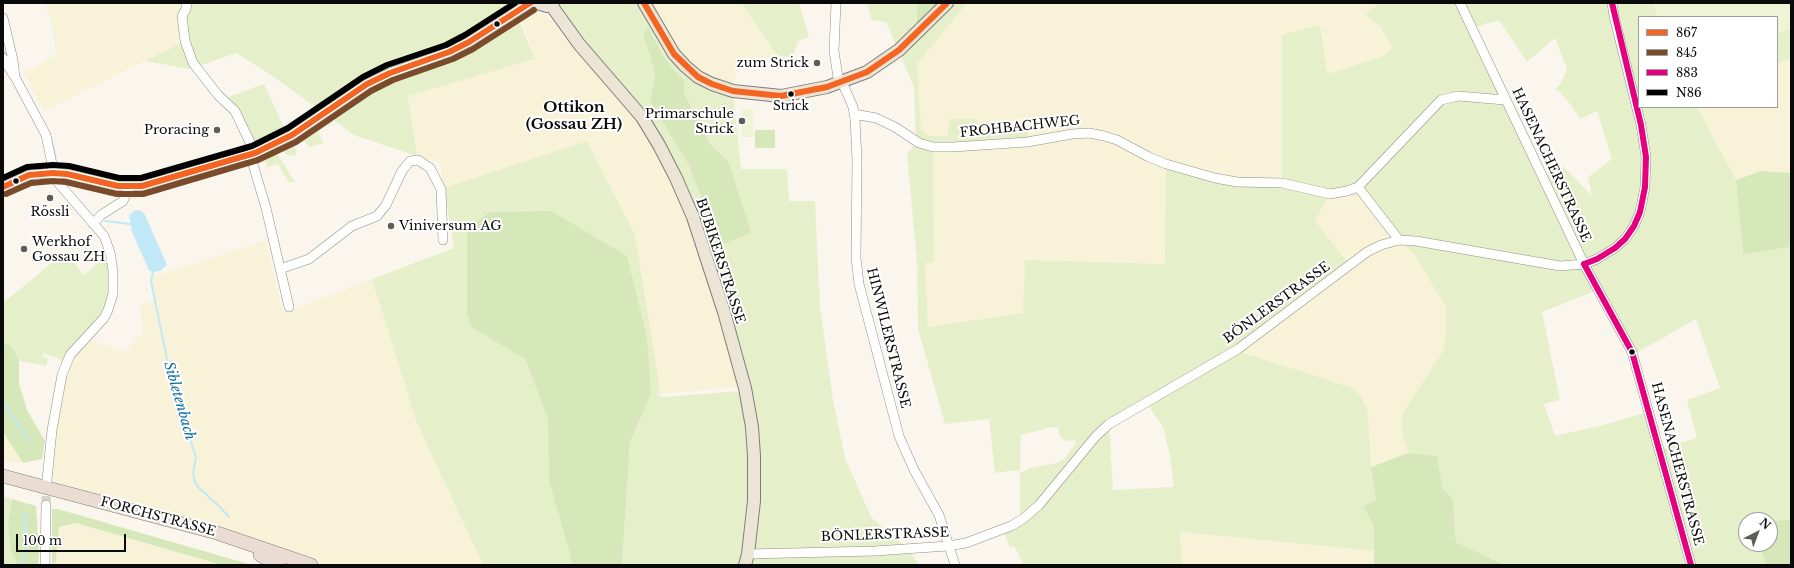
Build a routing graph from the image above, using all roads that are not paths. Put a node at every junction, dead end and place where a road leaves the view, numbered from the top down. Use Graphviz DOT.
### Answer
graph roads {
  1 [pos="187,3"];
  2 [pos="530,3"];
  3 [pos="537,3"];
  4 [pos="644,3"];
  5 [pos="836,3"];
  6 [pos="947,3"];
  7 [pos="1460,3"];
  8 [pos="1612,3"];
  9 [pos="552,4"];
  10 [pos="3,18"];
  11 [pos="3,58"];
  12 [pos="15,77"];
  13 [pos="840,83"];
  14 [pos="1506,100"];
  15 [pos="854,114"];
  16 [pos="252,153"];
  17 [pos="53,173"];
  18 [pos="3,187"];
  19 [pos="129,187"];
  20 [pos="1358,187"];
  21 [pos="93,224"];
  22 [pos="443,240"];
  23 [pos="1399,240"];
  24 [pos="1584,264"];
  25 [pos="280,270"];
  26 [pos="289,307"];
  27 [pos="3,476"];
  28 [pos="47,480"];
  29 [pos="3,484"];
  30 [pos="46,504"];
  31 [pos="948,546"];
  32 [pos="260,555"];
  33 [pos="747,559"];
  34 [pos="45,565"];
  35 [pos="279,565"];
  36 [pos="289,565"];
  37 [pos="311,565"];
  38 [pos="955,565"];
  39 [pos="1691,565"];
  1 -- 16 [label="street"];
  2 -- 16 [label="street"];
  3 -- 9 [label="main road"];
  4 -- 13 [label="main road"];
  5 -- 13 [label="street, HINWILERSTRASSE"];
  6 -- 13 [label="main road"];
  7 -- 14 [label="street, HASENACHERSTRASSE"];
  8 -- 24 [label="street, BÖNLERSTRASSE"];
  9 -- 33 [label="main road, BUBIKERSTRASSE"];
  10 -- 12 [label="street"];
  11 -- 12 [label="street"];
  12 -- 17 [label="street"];
  13 -- 15 [label="street, HINWILERSTRASSE"];
  14 -- 20 [label="street, FROHBACHWEG"];
  14 -- 24 [label="street, HASENACHERSTRASSE"];
  15 -- 20 [label="street, FROHBACHWEG"];
  15 -- 31 [label="street, HINWILERSTRASSE"];
  16 -- 19 [label="street"];
  16 -- 25 [label="street"];
  17 -- 18 [label="street"];
  17 -- 19 [label="street"];
  17 -- 21 [label="street"];
  19 -- 21 [label="street"];
  20 -- 23 [label="street"];
  21 -- 28 [label="street"];
  22 -- 25 [label="street"];
  23 -- 24 [label="street, BÖNLERSTRASSE"];
  23 -- 31 [label="street, BÖNLERSTRASSE"];
  24 -- 39 [label="street, HASENACHERSTRASSE"];
  25 -- 26 [label="street"];
  27 -- 37 [label="highway, FORCHSTRASSE"];
  29 -- 32 [label="highway, FORCHSTRASSE"];
  30 -- 34 [label="street"];
  31 -- 33 [label="street, BÖNLERSTRASSE"];
  31 -- 38 [label="street, HINWILERSTRASSE"];
  32 -- 35 [label="highway"];
  32 -- 36 [label="highway, FORCHSTRASSE"];
}
